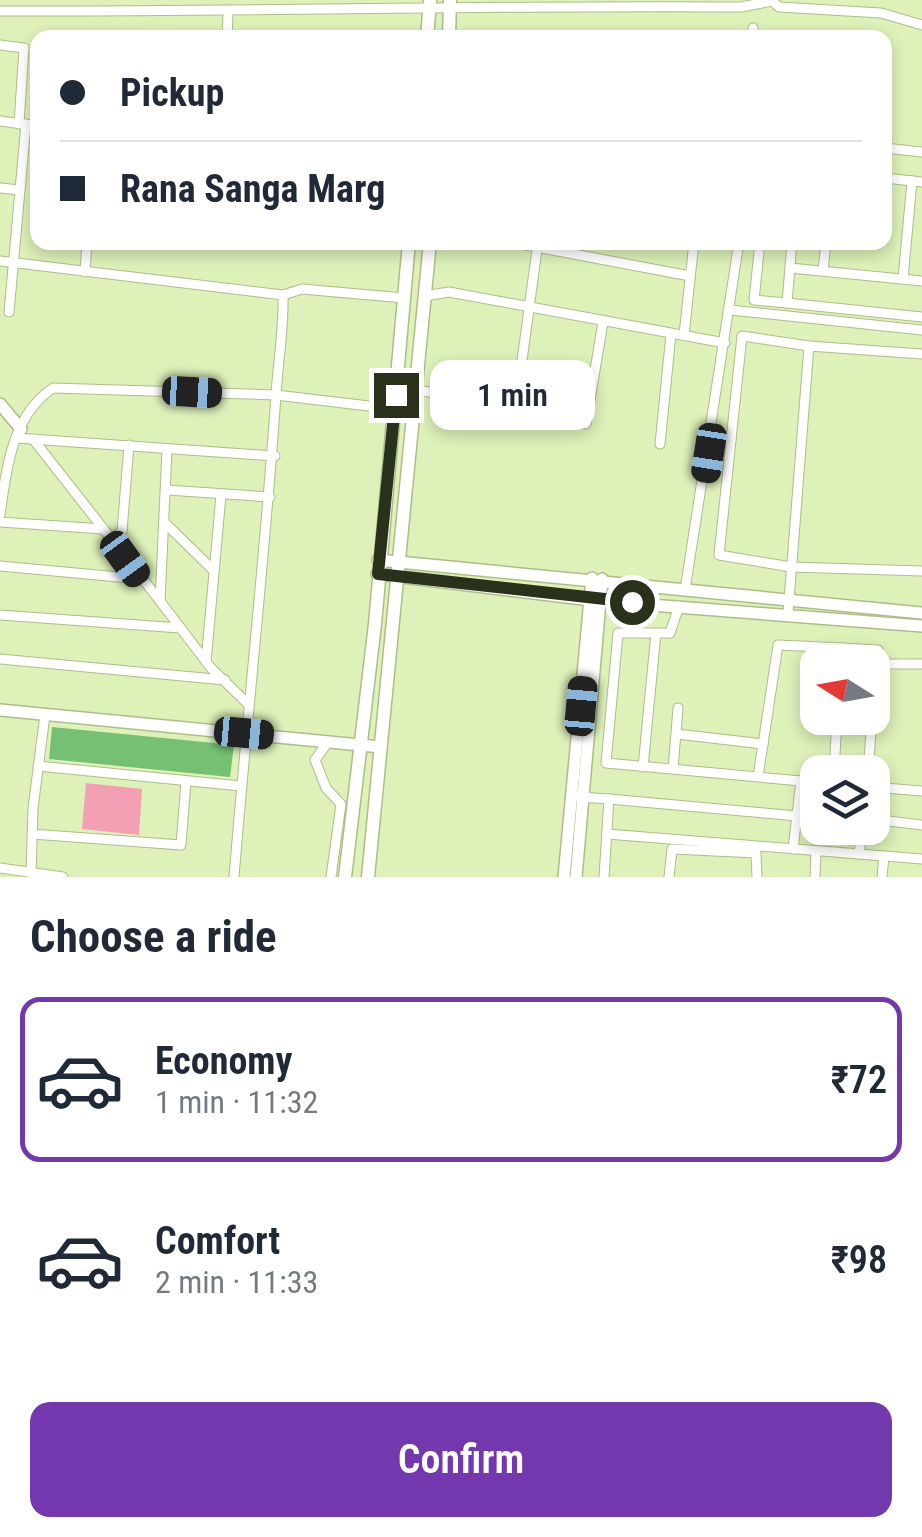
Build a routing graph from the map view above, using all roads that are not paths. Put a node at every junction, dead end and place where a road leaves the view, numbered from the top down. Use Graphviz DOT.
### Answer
graph roads {
  1 [pos="430,3"];
  2 [pos="412,4"];
  3 [pos="450,4"];
  4 [pos="465,4"];
  5 [pos="742,4"];
  6 [pos="553,5"];
  7 [pos="53,6"];
  8 [pos="342,6"];
  9 [pos="0,11"];
  10 [pos="228,14"];
  11 [pos="922,26"];
  12 [pos="227,30"];
  13 [pos="428,30"];
  14 [pos="449,30"];
  15 [pos="0,45"];
  16 [pos="26,55"];
  17 [pos="30,55"];
  18 [pos="0,121"];
  19 [pos="22,124"];
  20 [pos="30,125"];
  21 [pos="892,149"];
  22 [pos="922,152"];
  23 [pos="892,179"];
  24 [pos="917,182"];
  25 [pos="0,188"];
  26 [pos="20,190"];
  27 [pos="86,250"];
  28 [pos="408,250"];
  29 [pos="429,250"];
  30 [pos="538,250"];
  31 [pos="563,250"];
  32 [pos="693,250"];
  33 [pos="738,250"];
  34 [pos="759,250"];
  35 [pos="791,250"];
  36 [pos="825,250"];
  37 [pos="0,261"];
  38 [pos="14,263"];
  39 [pos="790,268"];
  40 [pos="85,272"];
  41 [pos="824,272"];
  42 [pos="690,276"];
  43 [pos="903,280"];
  44 [pos="922,281"];
  45 [pos="282,295"];
  46 [pos="424,296"];
  47 [pos="404,298"];
  48 [pos="786,303"];
  49 [pos="532,307"];
  50 [pos="730,310"];
  51 [pos="9,312"];
  52 [pos="922,317"];
  53 [pos="602,322"];
  54 [pos="922,330"];
  55 [pos="671,334"];
  56 [pos="684,336"];
  57 [pos="725,343"];
  58 [pos="809,346"];
  59 [pos="922,354"];
  60 [pos="415,390"];
  61 [pos="276,395"];
  62 [pos="0,404"];
  63 [pos="394,409"];
  64 [pos="586,424"];
  65 [pos="0,437"];
  66 [pos="17,437"];
  67 [pos="33,439"];
  68 [pos="711,440"];
  69 [pos="731,440"];
  70 [pos="660,444"];
  71 [pos="129,446"];
  72 [pos="167,450"];
  73 [pos="709,453"];
  74 [pos="730,454"];
  75 [pos="274,456"];
  76 [pos="168,490"];
  77 [pos="221,495"];
  78 [pos="270,496"];
  79 [pos="0,519"];
  80 [pos="165,522"];
  81 [pos="103,529"];
  82 [pos="110,540"];
  83 [pos="0,566"];
  84 [pos="378,567"];
  85 [pos="791,567"];
  86 [pos="399,568"];
  87 [pos="214,571"];
  88 [pos="922,571"];
  89 [pos="140,579"];
  90 [pos="597,579"];
  91 [pos="685,590"];
  92 [pos="595,600"];
  93 [pos="160,601"];
  94 [pos="680,604"];
  95 [pos="788,607"];
  96 [pos="922,613"];
  97 [pos="0,614"];
  98 [pos="922,626"];
  99 [pos="180,628"];
  100 [pos="656,634"];
  101 [pos="800,646"];
  102 [pos="0,660"];
  103 [pos="206,662"];
  104 [pos="890,664"];
  105 [pos="922,664"];
  106 [pos="224,680"];
  107 [pos="248,704"];
  108 [pos="678,708"];
  109 [pos="0,710"];
  110 [pos="45,715"];
  111 [pos="0,720"];
  112 [pos="244,733"];
  113 [pos="677,734"];
  114 [pos="328,742"];
  115 [pos="762,744"];
  116 [pos="360,746"];
  117 [pos="381,748"];
  118 [pos="38,766"];
  119 [pos="643,766"];
  120 [pos="673,769"];
  121 [pos="758,776"];
  122 [pos="186,780"];
  123 [pos="800,781"];
  124 [pos="241,786"];
  125 [pos="800,788"];
  126 [pos="890,788"];
  127 [pos="922,792"];
  128 [pos="578,797"];
  129 [pos="609,800"];
  130 [pos="796,816"];
  131 [pos="890,822"];
  132 [pos="922,825"];
  133 [pos="32,834"];
  134 [pos="607,834"];
  135 [pos="861,845"];
  136 [pos="793,849"];
  137 [pos="816,851"];
  138 [pos="860,854"];
  139 [pos="884,856"];
  140 [pos="922,859"];
  141 [pos="0,868"];
  142 [pos="31,873"];
  143 [pos="63,877"];
  144 [pos="234,877"];
  145 [pos="331,877"];
  146 [pos="346,877"];
  147 [pos="368,877"];
  148 [pos="564,877"];
  149 [pos="576,877"];
  150 [pos="604,877"];
  151 [pos="669,877"];
  152 [pos="757,877"];
  153 [pos="815,877"];
  154 [pos="882,877"];
  1 -- 2 [label="street"];
  1 -- 3 [label="street"];
  1 -- 13 [label="main road"];
  2 -- 8 [label="street"];
  3 -- 4 [label="street"];
  3 -- 14 [label="main road"];
  4 -- 6 [label="street"];
  5 -- 6 [label="street"];
  5 -- 11 [label="street"];
  7 -- 9 [label="street"];
  7 -- 10 [label="street"];
  8 -- 10 [label="street"];
  10 -- 12 [label="street"];
  15 -- 16 [label="street"];
  16 -- 17 [label="street"];
  16 -- 19 [label="street"];
  18 -- 19 [label="street"];
  19 -- 20 [label="street"];
  19 -- 26 [label="street"];
  21 -- 22 [label="street"];
  23 -- 24 [label="street"];
  24 -- 43 [label="street"];
  25 -- 26 [label="street"];
  26 -- 38 [label="street"];
  27 -- 40 [label="street"];
  28 -- 47 [label="main road"];
  29 -- 46 [label="main road"];
  30 -- 49 [label="street"];
  31 -- 42 [label="street"];
  32 -- 42 [label="street"];
  33 -- 50 [label="street"];
  34 -- 48 [label="street"];
  35 -- 39 [label="street"];
  36 -- 41 [label="street"];
  37 -- 38 [label="street"];
  38 -- 40 [label="street"];
  38 -- 51 [label="street"];
  39 -- 41 [label="street"];
  39 -- 48 [label="street"];
  40 -- 45 [label="street"];
  41 -- 43 [label="street"];
  42 -- 56 [label="street"];
  43 -- 44 [label="street"];
  45 -- 47 [label="street"];
  45 -- 61 [label="street"];
  46 -- 49 [label="street"];
  46 -- 60 [label="main road"];
  47 -- 63 [label="main road"];
  48 -- 52 [label="street"];
  49 -- 53 [label="street"];
  49 -- 60 [label="street"];
  50 -- 54 [label="street"];
  50 -- 57 [label="street"];
  53 -- 55 [label="street"];
  53 -- 64 [label="street"];
  55 -- 56 [label="street"];
  55 -- 70 [label="street"];
  56 -- 57 [label="street"];
  57 -- 68 [label="street"];
  58 -- 59 [label="street"];
  58 -- 69 [label="street"];
  58 -- 85 [label="street"];
  60 -- 86 [label="main road"];
  61 -- 63 [label="street"];
  61 -- 66 [label="street"];
  61 -- 75 [label="street"];
  62 -- 66 [label="street"];
  63 -- 84 [label="main road"];
  65 -- 66 [label="street"];
  66 -- 67 [label="street"];
  66 -- 79 [label="street"];
  67 -- 71 [label="street"];
  67 -- 81 [label="street"];
  68 -- 69 [label="street"];
  68 -- 73 [label="street"];
  69 -- 74 [label="street"];
  71 -- 72 [label="street"];
  71 -- 82 [label="street"];
  72 -- 75 [label="street"];
  72 -- 76 [label="street"];
  73 -- 74 [label="street"];
  73 -- 91 [label="street"];
  74 -- 85 [label="street"];
  75 -- 78 [label="street"];
  76 -- 77 [label="street"];
  76 -- 80 [label="street"];
  77 -- 78 [label="street"];
  77 -- 87 [label="street"];
  78 -- 107 [label="street"];
  79 -- 81 [label="street"];
  80 -- 87 [label="street"];
  80 -- 93 [label="street"];
  81 -- 82 [label="street"];
  82 -- 89 [label="street"];
  83 -- 89 [label="street"];
  84 -- 86 [label="street"];
  84 -- 116 [label="main road"];
  85 -- 88 [label="street"];
  85 -- 95 [label="street"];
  86 -- 90 [label="street"];
  86 -- 92 [label="street"];
  86 -- 117 [label="main road"];
  87 -- 103 [label="street"];
  89 -- 93 [label="street"];
  90 -- 91 [label="street"];
  90 -- 92 [label="street"];
  91 -- 95 [label="street"];
  92 -- 94 [label="street"];
  92 -- 128 [label="street"];
  93 -- 99 [label="street"];
  94 -- 95 [label="street"];
  94 -- 100 [label="street"];
  95 -- 96 [label="street"];
  95 -- 98 [label="street"];
  97 -- 99 [label="street"];
  99 -- 103 [label="street"];
  100 -- 119 [label="street"];
  100 -- 119 [label="street"];
  101 -- 115 [label="street"];
  102 -- 106 [label="street"];
  103 -- 106 [label="street"];
  104 -- 105 [label="street"];
  106 -- 107 [label="street"];
  107 -- 112 [label="street"];
  108 -- 113 [label="street"];
  109 -- 110 [label="street"];
  109 -- 111 [label="street"];
  110 -- 112 [label="street"];
  110 -- 118 [label="street"];
  112 -- 114 [label="street"];
  112 -- 124 [label="street"];
  113 -- 115 [label="street"];
  113 -- 120 [label="street"];
  114 -- 116 [label="street"];
  114 -- 145 [label="street"];
  115 -- 121 [label="street"];
  116 -- 117 [label="street"];
  116 -- 146 [label="main road"];
  117 -- 147 [label="main road"];
  118 -- 122 [label="street"];
  118 -- 133 [label="street"];
  119 -- 120 [label="street"];
  120 -- 121 [label="street"];
  121 -- 123 [label="street"];
  122 -- 124 [label="street"];
  122 -- 133 [label="street"];
  124 -- 144 [label="street"];
  125 -- 130 [label="street"];
  126 -- 127 [label="street"];
  128 -- 129 [label="street"];
  128 -- 148 [label="street"];
  128 -- 149 [label="street"];
  129 -- 130 [label="street"];
  129 -- 134 [label="street"];
  130 -- 136 [label="street"];
  131 -- 132 [label="street"];
  133 -- 142 [label="street"];
  134 -- 136 [label="street"];
  134 -- 150 [label="street"];
  135 -- 138 [label="street"];
  136 -- 137 [label="street"];
  137 -- 138 [label="street"];
  137 -- 153 [label="street"];
  138 -- 139 [label="street"];
  139 -- 140 [label="street"];
  139 -- 154 [label="street"];
  141 -- 142 [label="street"];
  142 -- 143 [label="street"];
  151 -- 152 [label="street"];
}
